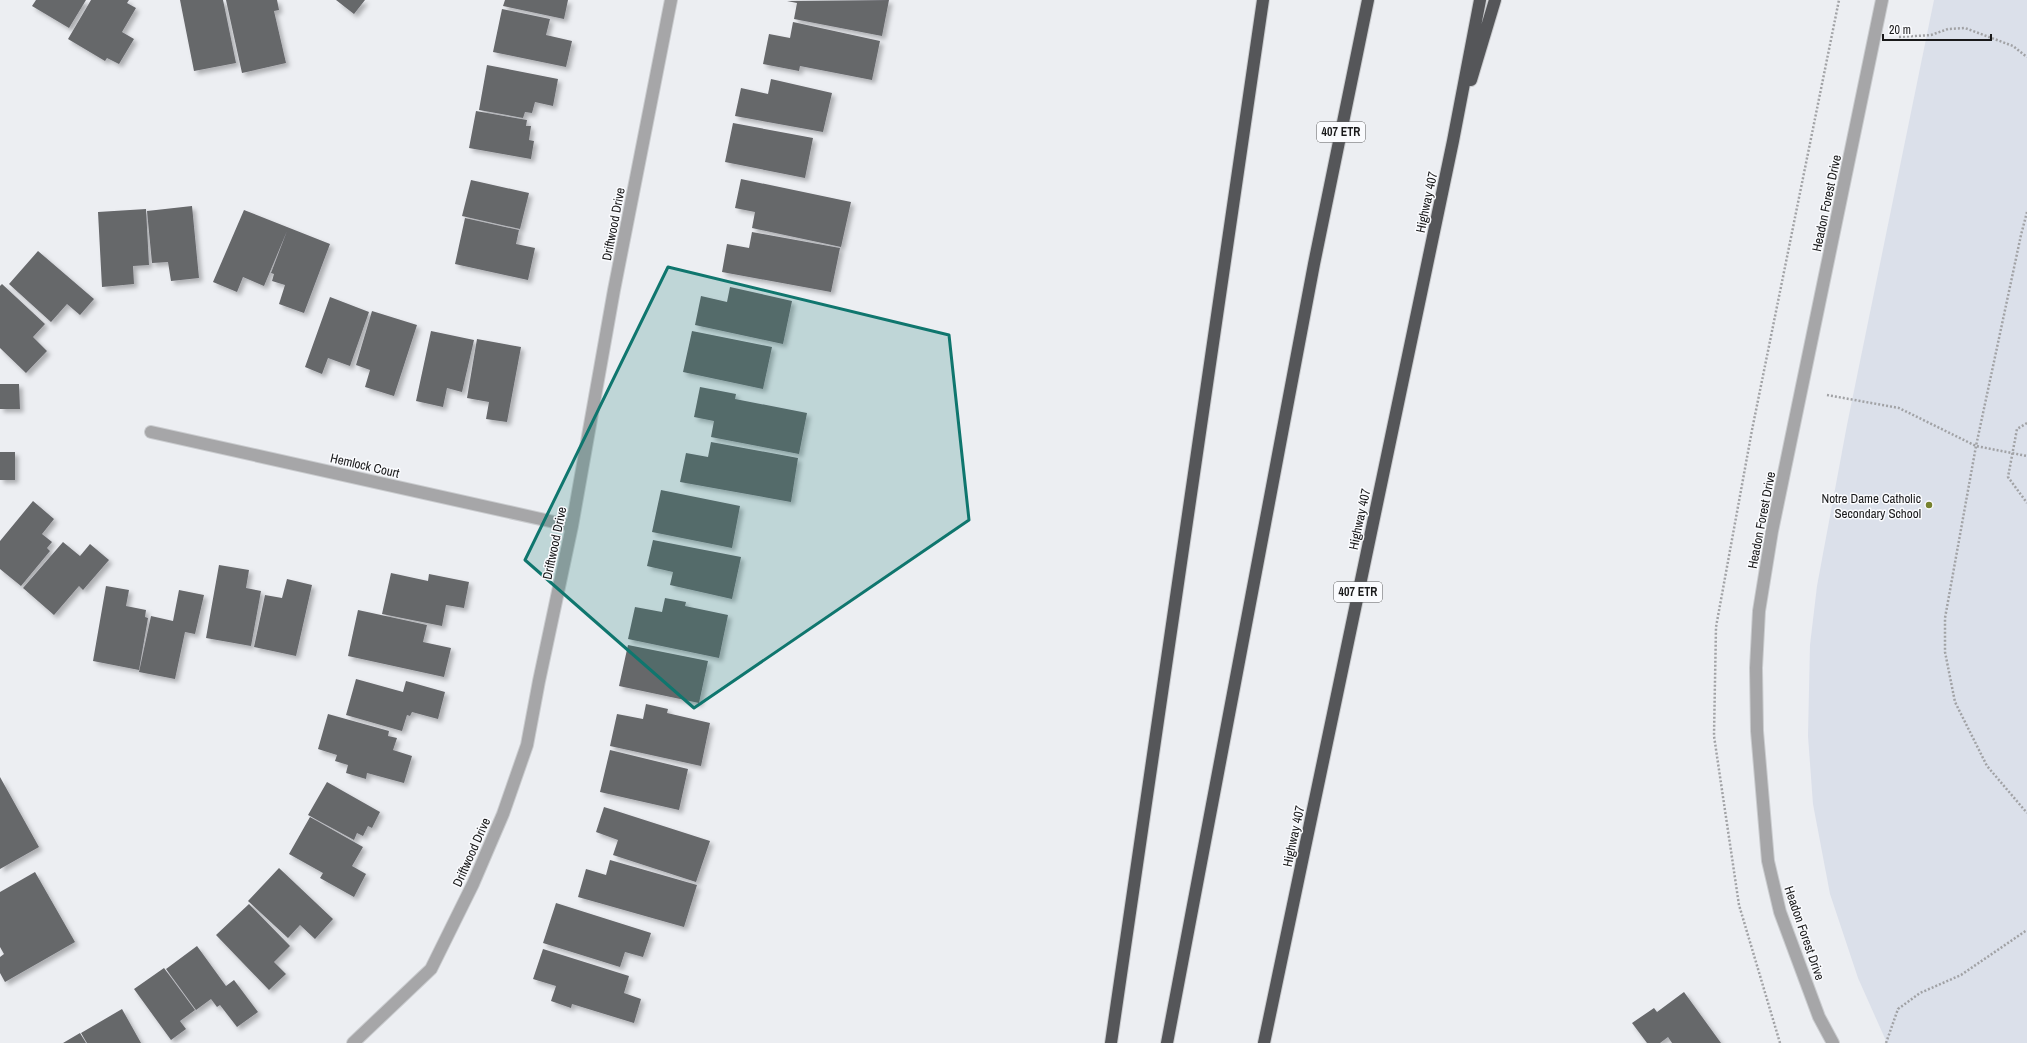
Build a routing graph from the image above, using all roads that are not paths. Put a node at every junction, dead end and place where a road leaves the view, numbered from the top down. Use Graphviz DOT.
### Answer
graph roads {
  1 [pos="670,0"];
  2 [pos="1263,0"];
  3 [pos="1368,0"];
  4 [pos="1480,0"];
  5 [pos="1495,0"];
  6 [pos="1882,0"];
  7 [pos="1453,141"];
  8 [pos="151,432"];
  9 [pos="572,526"];
  10 [pos="353,1043"];
  11 [pos="1111,1043"];
  12 [pos="1167,1043"];
  13 [pos="1264,1043"];
  14 [pos="1833,1043"];
  1 -- 9 [label="street, Driftwood Drive"];
  2 -- 11 [label="highway"];
  3 -- 12 [label="highway, 407 ETR"];
  4 -- 7 [label="highway, Highway 407 / 407 ETR"];
  5 -- 7 [label="highway"];
  6 -- 14 [label="street, Headon Forest Drive"];
  7 -- 13 [label="highway, Highway 407 / 407 ETR"];
  8 -- 9 [label="street, Hemlock Court"];
  9 -- 10 [label="street, Driftwood Drive"];
}
